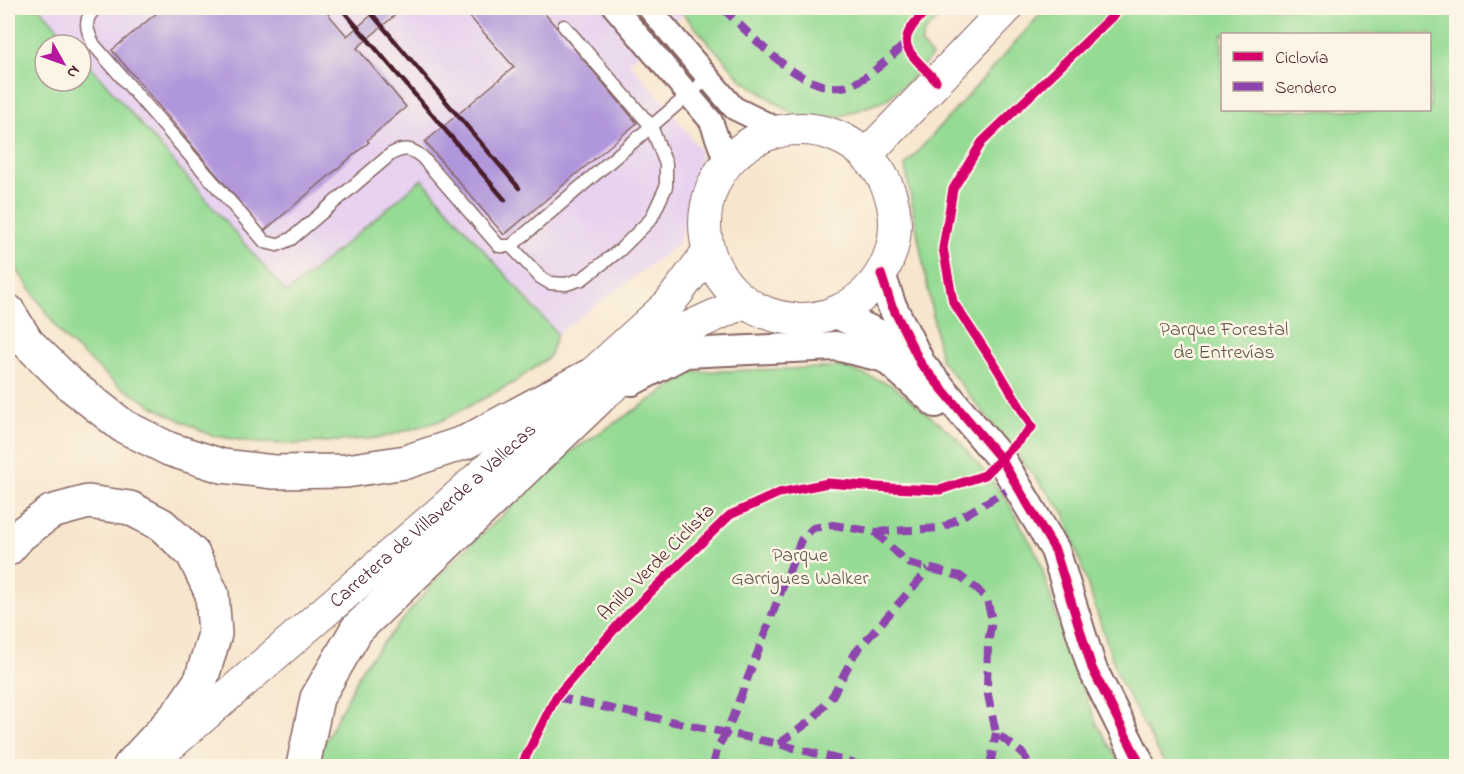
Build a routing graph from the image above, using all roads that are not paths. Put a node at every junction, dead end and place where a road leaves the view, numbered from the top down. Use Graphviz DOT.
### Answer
graph roads {
  1 [pos="96,8"];
  2 [pos="615,8"];
  3 [pos="649,8"];
  4 [pos="1006,8"];
  5 [pos="564,26"];
  6 [pos="708,78"];
  7 [pos="689,94"];
  8 [pos="651,126"];
  9 [pos="779,130"];
  10 [pos="867,154"];
  11 [pos="726,163"];
  12 [pos="511,246"];
  13 [pos="708,252"];
  14 [pos="881,274"];
  15 [pos="744,302"];
  16 [pos="8,311"];
  17 [pos="834,314"];
  18 [pos="921,364"];
  19 [pos="593,388"];
  20 [pos="1001,459"];
  21 [pos="8,549"];
  22 [pos="130,766"];
  23 [pos="146,766"];
  24 [pos="172,766"];
  25 [pos="303,766"];
  26 [pos="1141,766"];
  1 -- 12 [label="lane"];
  2 -- 7 [label="street"];
  3 -- 6 [label="street"];
  4 -- 10 [label="main road"];
  5 -- 8 [label="lane"];
  6 -- 7 [label="lane"];
  6 -- 9 [label="street"];
  7 -- 8 [label="lane"];
  7 -- 11 [label="street"];
  8 -- 12 [label="lane"];
  8 -- 12 [label="lane"];
  9 -- 10 [label="main road"];
  9 -- 11 [label="main road"];
  10 -- 14 [label="main road"];
  11 -- 13 [label="main road"];
  13 -- 15 [label="main road"];
  13 -- 19 [label="main road, Carretera de Villaverde a Vallecas"];
  14 -- 17 [label="main road"];
  14 -- 18 [label="street"];
  15 -- 17 [label="main road"];
  15 -- 19 [label="main road, Carretera de Villaverde a Vallecas"];
  16 -- 19 [label="highway"];
  17 -- 18 [label="street"];
  18 -- 20 [label="street"];
  19 -- 20 [label="street"];
  19 -- 23 [label="main road, Carretera de Villaverde a Vallecas"];
  19 -- 24 [label="main road, Carretera de Villaverde a Vallecas"];
  19 -- 25 [label="highway"];
  20 -- 26 [label="street"];
  21 -- 22 [label="highway"];
}
